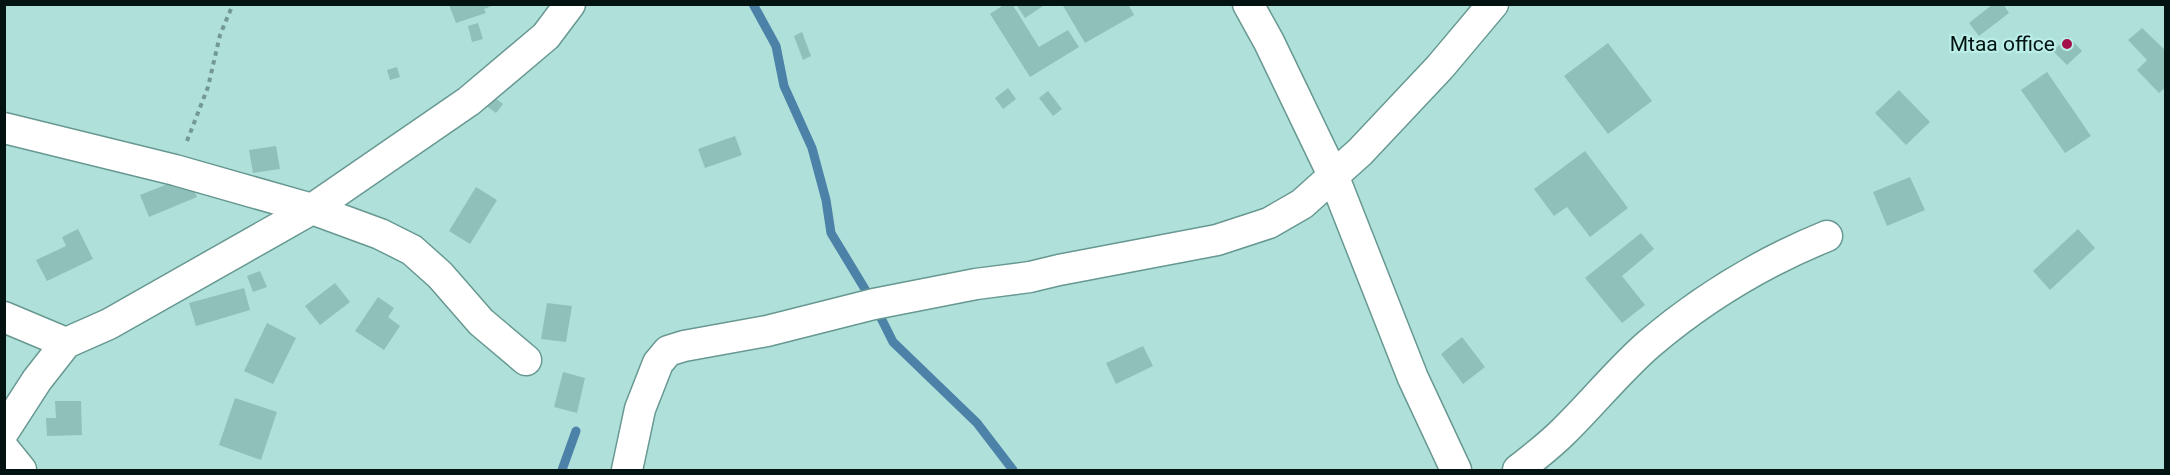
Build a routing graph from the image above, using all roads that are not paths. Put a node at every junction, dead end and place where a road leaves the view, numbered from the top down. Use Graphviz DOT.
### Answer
graph roads {
  1 [pos="570,4"];
  2 [pos="1248,4"];
  3 [pos="1493,4"];
  4 [pos="4,128"];
  5 [pos="1333,175"];
  6 [pos="312,209"];
  7 [pos="1827,236"];
  8 [pos="4,317"];
  9 [pos="66,343"];
  10 [pos="526,360"];
  11 [pos="4,431"];
  12 [pos="4,449"];
  13 [pos="21,471"];
  14 [pos="627,471"];
  15 [pos="1456,471"];
  16 [pos="1518,471"];
  1 -- 6 [label="street"];
  2 -- 5 [label="street"];
  3 -- 5 [label="street"];
  4 -- 6 [label="street"];
  5 -- 14 [label="street"];
  5 -- 15 [label="street"];
  6 -- 9 [label="street"];
  6 -- 10 [label="street"];
  7 -- 16 [label="street"];
  8 -- 9 [label="street"];
  9 -- 11 [label="street"];
  12 -- 13 [label="street"];
}
